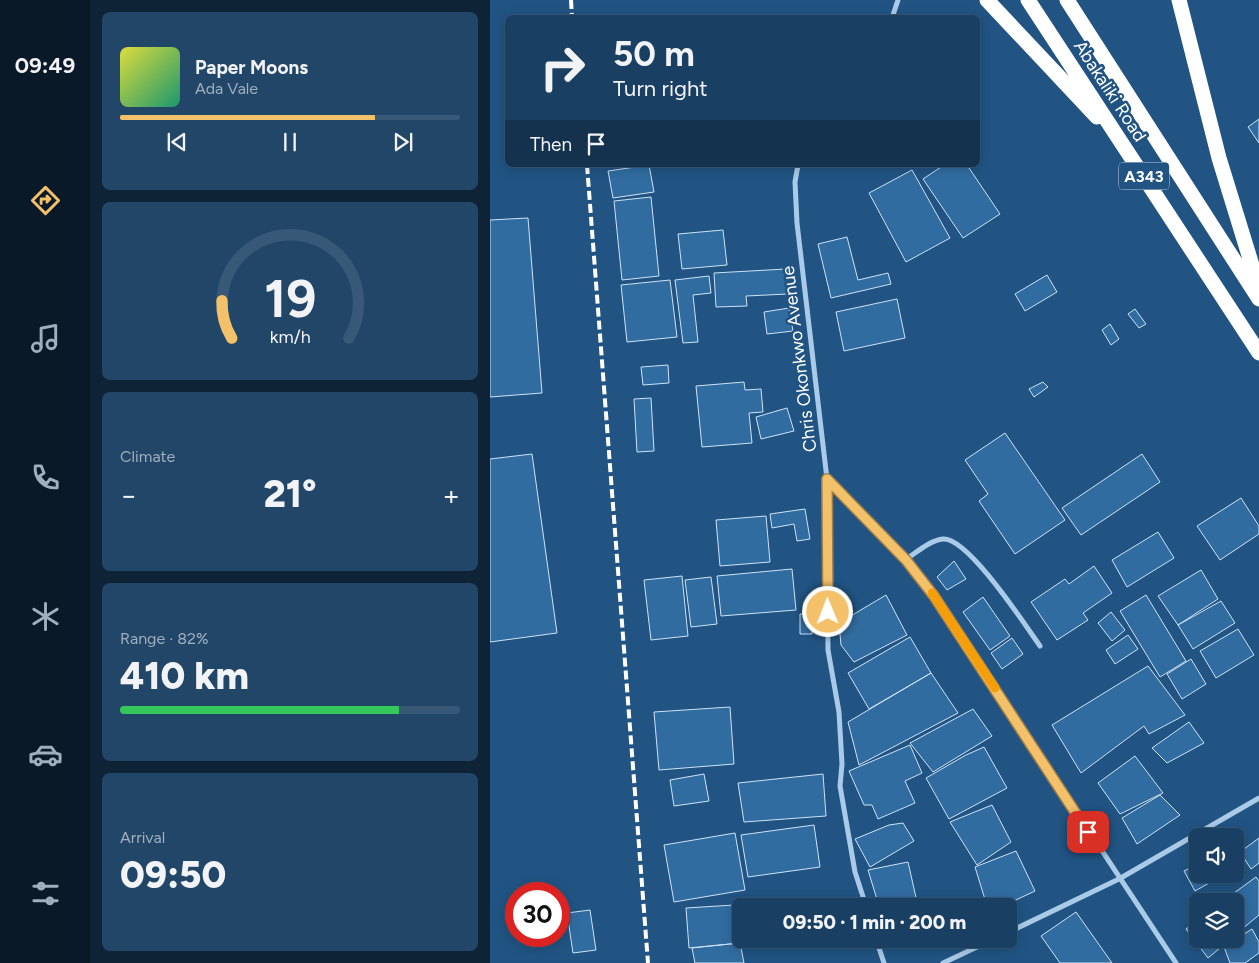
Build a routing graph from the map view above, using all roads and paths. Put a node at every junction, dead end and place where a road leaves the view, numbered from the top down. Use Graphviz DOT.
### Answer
graph roads {
  1 [pos="898,0"];
  2 [pos="987,0"];
  3 [pos="1028,0"];
  4 [pos="1067,0"];
  5 [pos="1180,0"];
  6 [pos="893,15"];
  7 [pos="1126,148"];
  8 [pos="798,167"];
  9 [pos="1259,288"];
  10 [pos="1259,299"];
  11 [pos="1259,353"];
  12 [pos="827,479"];
  13 [pos="906,560"];
  14 [pos="1040,646"];
  15 [pos="1259,798"];
  16 [pos="1119,879"];
  17 [pos="863,898"];
  18 [pos="1017,928"];
  19 [pos="879,948"];
  20 [pos="975,948"];
  21 [pos="884,963"];
  22 [pos="943,963"];
  23 [pos="1176,963"];
  1 -- 6 [label="street"];
  2 -- 7 [label="highway"];
  3 -- 7 [label="highway, Abakaliki Road / A343"];
  4 -- 10 [label="highway, Abakaliki Road / A343"];
  5 -- 9 [label="highway"];
  7 -- 11 [label="highway, Abakaliki Road / A343"];
  8 -- 12 [label="street, Chris Okonkwo Avenue"];
  12 -- 13 [label="street"];
  12 -- 17 [label="street, Chris Okonkwo Avenue"];
  13 -- 14 [label="street"];
  13 -- 16 [label="street"];
  15 -- 16 [label="street"];
  16 -- 18 [label="street"];
  16 -- 23 [label="street"];
  19 -- 21 [label="street"];
  20 -- 22 [label="street"];
}
